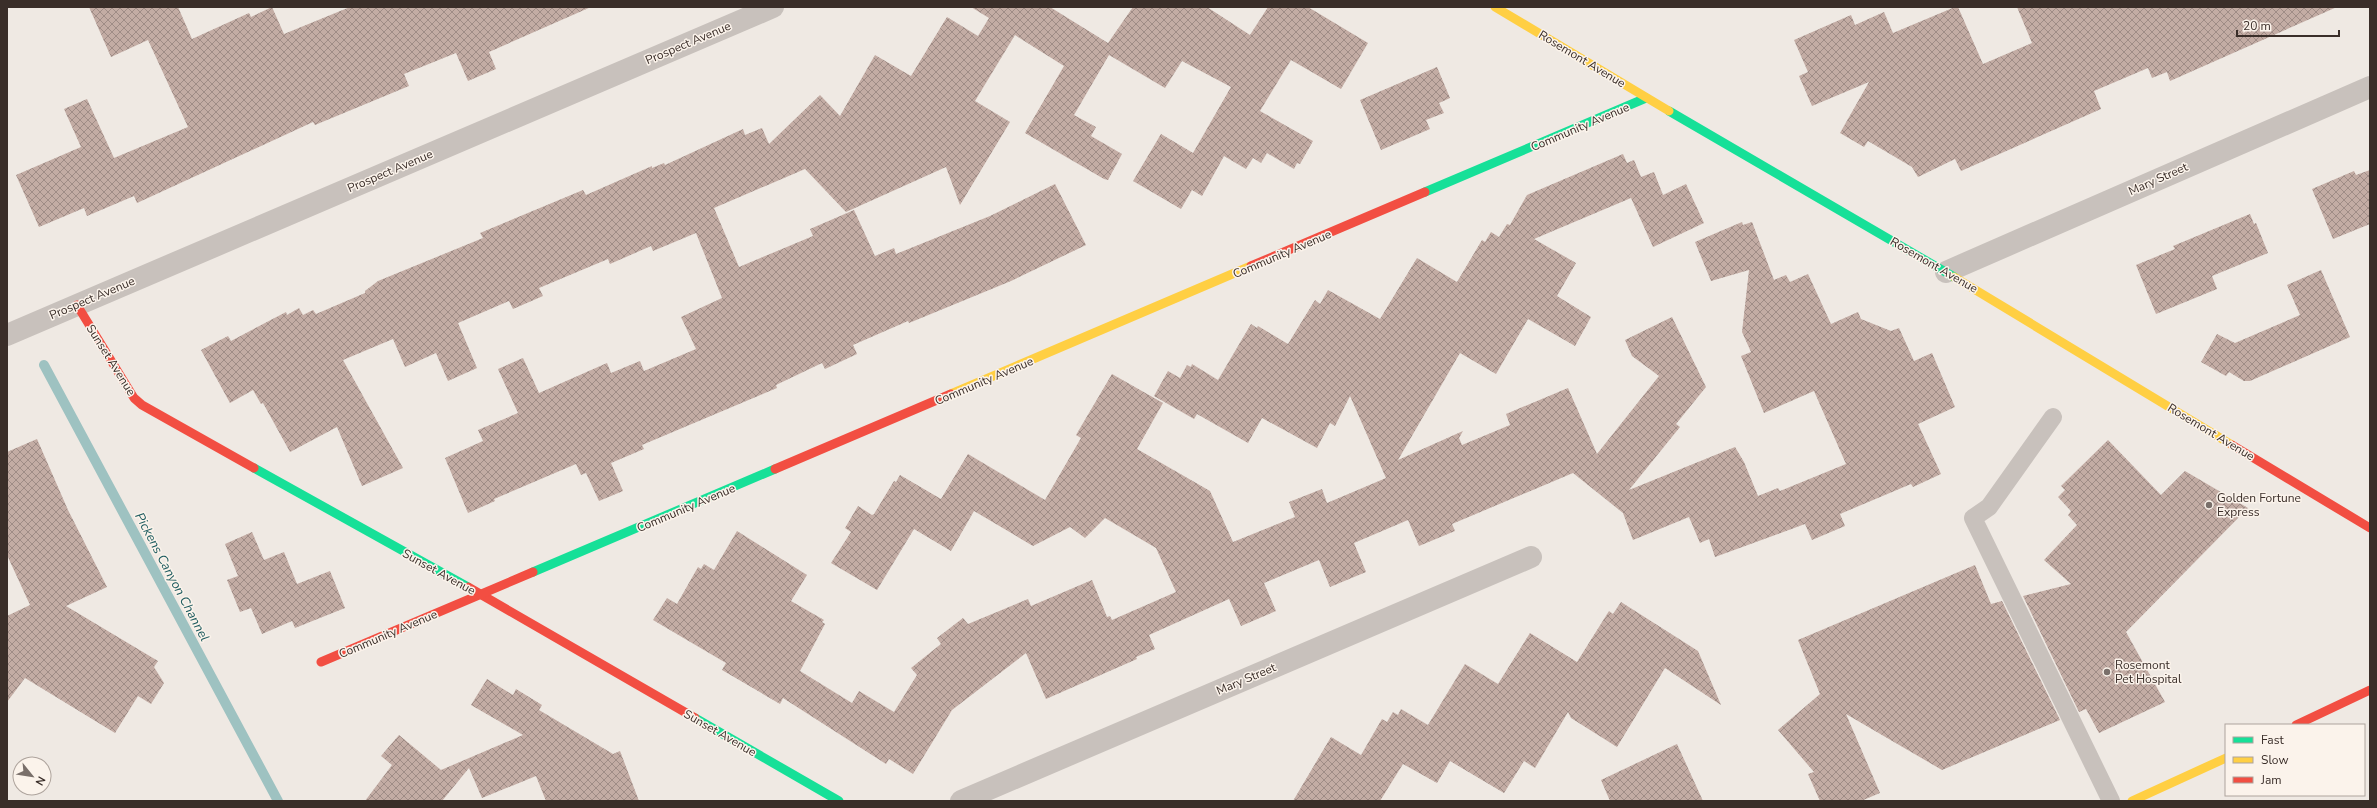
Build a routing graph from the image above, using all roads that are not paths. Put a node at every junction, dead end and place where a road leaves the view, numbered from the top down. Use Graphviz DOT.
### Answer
graph roads {
  1 [pos="773,7"];
  2 [pos="1495,7"];
  3 [pos="2370,87"];
  4 [pos="1646,98"];
  5 [pos="1946,272"];
  6 [pos="77,305"];
  7 [pos="9,332"];
  8 [pos="2053,417"];
  9 [pos="2370,528"];
  10 [pos="1531,557"];
  11 [pos="480,595"];
  12 [pos="321,662"];
  13 [pos="2370,690"];
  14 [pos="2298,724"];
  15 [pos="2225,758"];
  16 [pos="839,801"];
  17 [pos="961,801"];
  18 [pos="2111,801"];
  19 [pos="2132,801"];
  1 -- 6 [label="street, Prospect Avenue"];
  2 -- 4 [label="street, Rosemont Avenue"];
  3 -- 5 [label="street, Mary Street"];
  4 -- 5 [label="street, Rosemont Avenue"];
  4 -- 11 [label="street, Community Avenue"];
  5 -- 9 [label="street, Rosemont Avenue"];
  6 -- 7 [label="street, Prospect Avenue"];
  6 -- 11 [label="street, Sunset Avenue"];
  8 -- 18 [label="lane"];
  10 -- 17 [label="street, Mary Street"];
  11 -- 12 [label="street, Community Avenue"];
  11 -- 16 [label="street, Sunset Avenue"];
  13 -- 14 [label="street"];
  15 -- 19 [label="street"];
}
